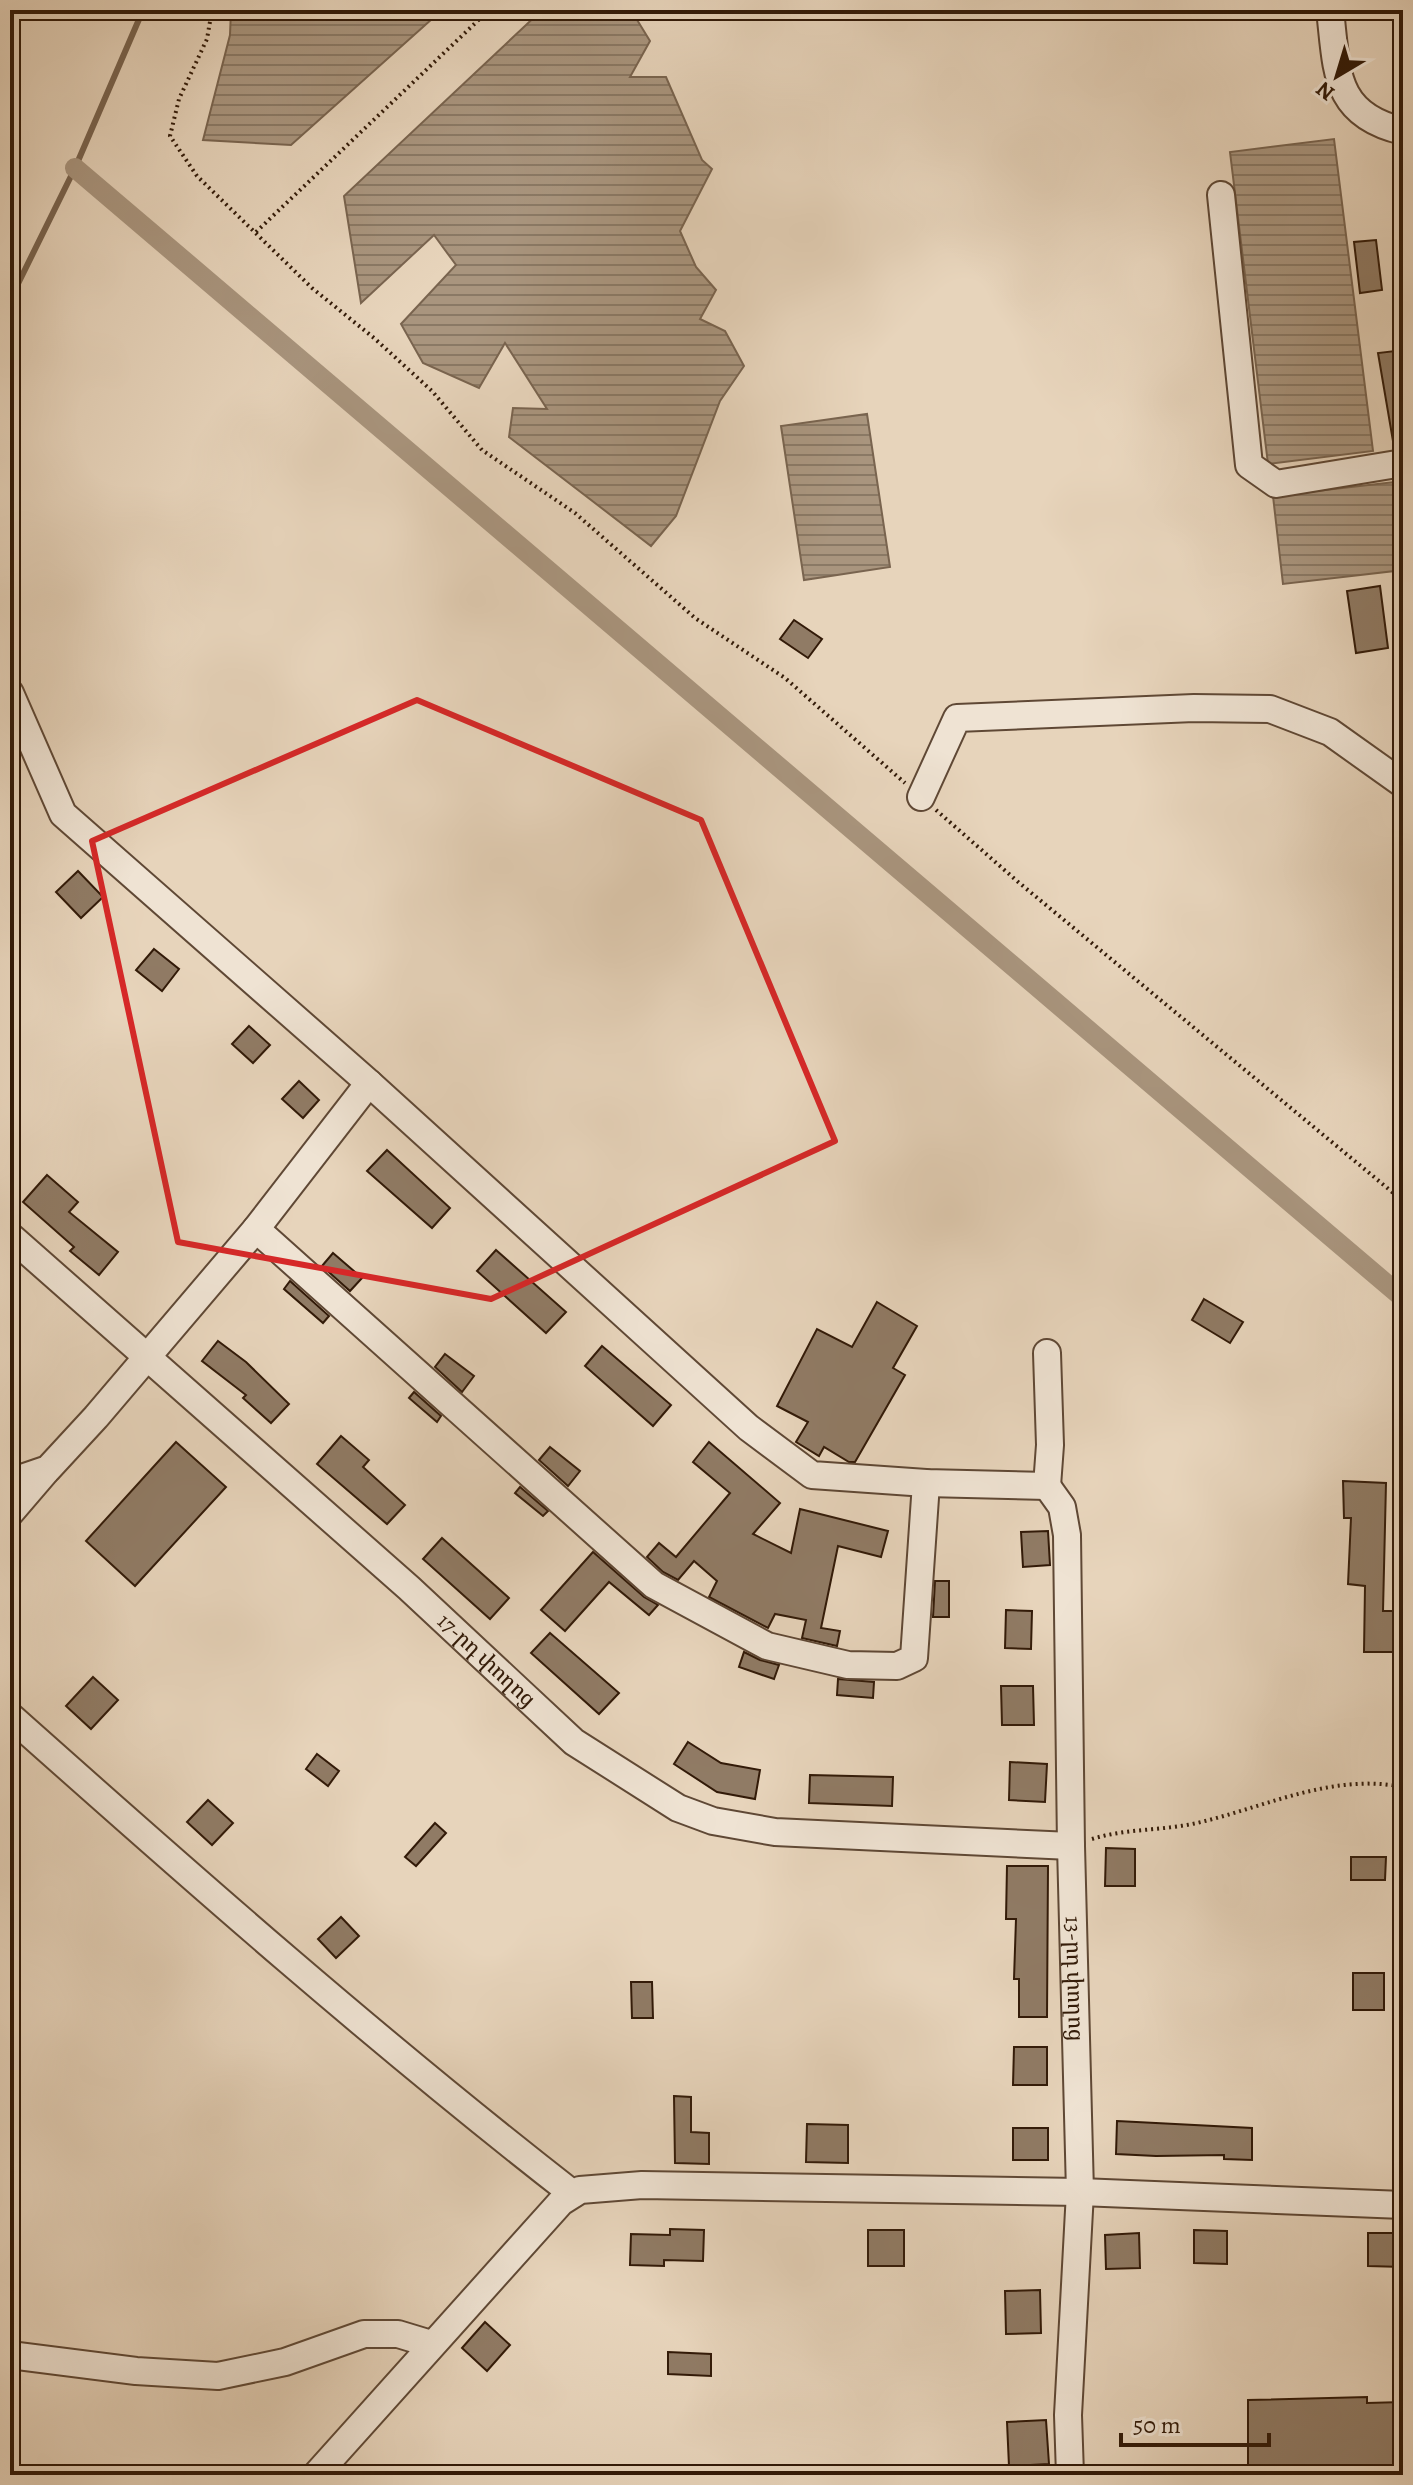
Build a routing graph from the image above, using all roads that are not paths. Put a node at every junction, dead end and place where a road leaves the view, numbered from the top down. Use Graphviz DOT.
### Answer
graph roads {
  1 [pos="1330,10"];
  2 [pos="1403,131"];
  3 [pos="1221,195"];
  4 [pos="1403,463"];
  5 [pos="10,693"];
  6 [pos="1403,784"];
  7 [pos="921,797"];
  8 [pos="369,1083"];
  9 [pos="256,1229"];
  10 [pos="10,1236"];
  11 [pos="1047,1353"];
  12 [pos="146,1356"];
  13 [pos="48,1469"];
  14 [pos="10,1482"];
  15 [pos="926,1483"];
  16 [pos="1047,1486"];
  17 [pos="10,1513"];
  18 [pos="10,1716"];
  19 [pos="1071,1846"];
  20 [pos="1080,2192"];
  21 [pos="573,2194"];
  22 [pos="1403,2205"];
  23 [pos="431,2344"];
  24 [pos="10,2355"];
  25 [pos="316,2475"];
  26 [pos="1070,2475"];
  1 -- 2 [label="street"];
  3 -- 4 [label="street"];
  5 -- 8 [label="street"];
  6 -- 7 [label="street"];
  8 -- 9 [label="street"];
  8 -- 15 [label="street"];
  9 -- 12 [label="street"];
  9 -- 15 [label="street"];
  10 -- 12 [label="street, 17-րդ փողոց"];
  11 -- 16 [label="street"];
  12 -- 13 [label="street"];
  12 -- 19 [label="street, 17-րդ փողոց"];
  13 -- 14 [label="street"];
  13 -- 17 [label="street"];
  15 -- 16 [label="street"];
  16 -- 19 [label="street, 13-րդ փողոց"];
  18 -- 21 [label="street"];
  19 -- 20 [label="street, 13-րդ փողոց"];
  20 -- 21 [label="street"];
  20 -- 22 [label="street"];
  20 -- 26 [label="street, 13-րդ փողոց"];
  21 -- 23 [label="street"];
  23 -- 24 [label="street"];
  23 -- 25 [label="street"];
}
